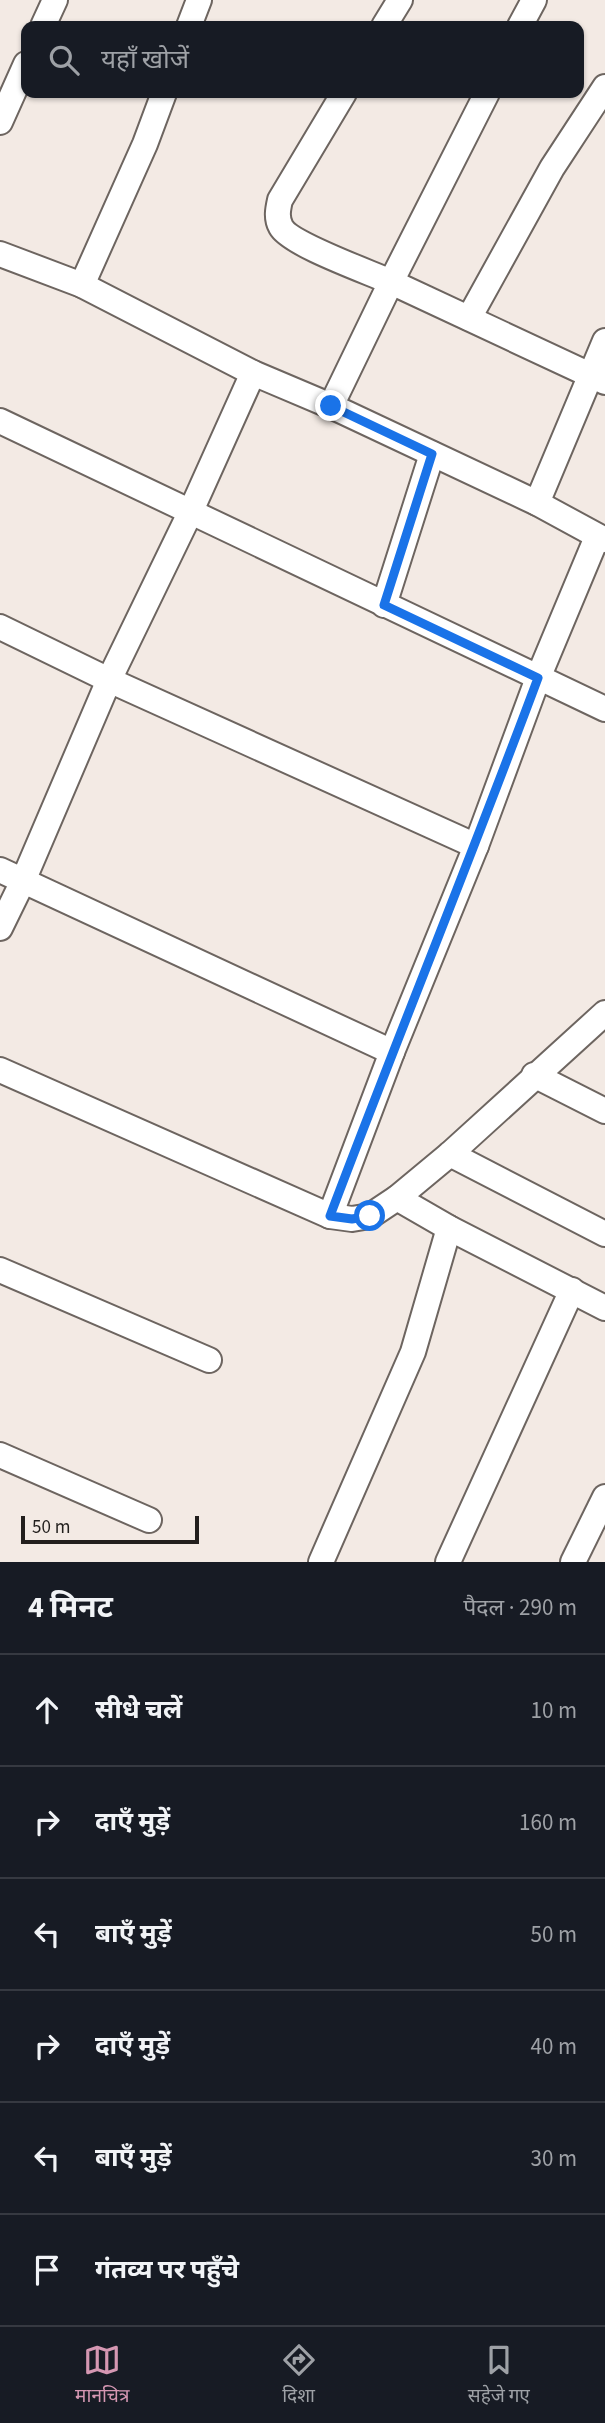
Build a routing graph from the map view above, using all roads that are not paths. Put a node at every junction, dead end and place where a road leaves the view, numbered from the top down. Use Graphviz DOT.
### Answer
graph roads {
  1 [pos="55,0"];
  2 [pos="199,0"];
  3 [pos="400,0"];
  4 [pos="534,0"];
  5 [pos="45,21"];
  6 [pos="191,21"];
  7 [pos="387,21"];
  8 [pos="523,21"];
  9 [pos="21,75"];
  10 [pos="605,87"];
  11 [pos="162,98"];
  12 [pos="341,98"];
  13 [pos="484,98"];
  14 [pos="0,122"];
  15 [pos="0,254"];
  16 [pos="391,282"];
  17 [pos="82,285"];
  18 [pos="469,318"];
  19 [pos="605,341"];
  20 [pos="253,373"];
  21 [pos="598,379"];
  22 [pos="331,406"];
  23 [pos="0,421"];
  24 [pos="432,454"];
  25 [pos="537,503"];
  26 [pos="190,513"];
  27 [pos="601,539"];
  28 [pos="384,605"];
  29 [pos="0,627"];
  30 [pos="538,678"];
  31 [pos="109,680"];
  32 [pos="605,709"];
  33 [pos="476,846"];
  34 [pos="0,870"];
  35 [pos="23,881"];
  36 [pos="0,928"];
  37 [pos="605,1013"];
  38 [pos="392,1052"];
  39 [pos="0,1070"];
  40 [pos="534,1075"];
  41 [pos="605,1111"];
  42 [pos="450,1154"];
  43 [pos="397,1198"];
  44 [pos="330,1216"];
  45 [pos="449,1228"];
  46 [pos="605,1234"];
  47 [pos="0,1270"];
  48 [pos="572,1290"];
  49 [pos="605,1308"];
  50 [pos="209,1360"];
  51 [pos="0,1455"];
  52 [pos="605,1497"];
  53 [pos="149,1520"];
  54 [pos="321,1562"];
  55 [pos="448,1562"];
  56 [pos="573,1562"];
  1 -- 5 [label="street"];
  2 -- 6 [label="street"];
  3 -- 7 [label="street"];
  4 -- 8 [label="street"];
  9 -- 14 [label="street"];
  10 -- 18 [label="street"];
  11 -- 17 [label="street"];
  12 -- 16 [label="street"];
  13 -- 16 [label="street"];
  15 -- 17 [label="street"];
  16 -- 18 [label="street"];
  16 -- 22 [label="street"];
  17 -- 20 [label="street"];
  18 -- 21 [label="street"];
  19 -- 21 [label="street"];
  20 -- 22 [label="street"];
  20 -- 26 [label="street"];
  21 -- 25 [label="street"];
  22 -- 24 [label="street"];
  23 -- 26 [label="street"];
  24 -- 25 [label="street"];
  24 -- 28 [label="street"];
  25 -- 27 [label="street"];
  26 -- 28 [label="street"];
  26 -- 31 [label="street"];
  27 -- 30 [label="street"];
  28 -- 30 [label="street"];
  29 -- 31 [label="street"];
  30 -- 32 [label="street"];
  30 -- 33 [label="street"];
  31 -- 33 [label="street"];
  31 -- 35 [label="street"];
  33 -- 38 [label="street"];
  34 -- 35 [label="street"];
  35 -- 36 [label="street"];
  35 -- 38 [label="street"];
  37 -- 40 [label="street"];
  38 -- 44 [label="street"];
  39 -- 44 [label="street"];
  40 -- 41 [label="street"];
  40 -- 42 [label="street"];
  42 -- 43 [label="street"];
  42 -- 46 [label="street"];
  43 -- 44 [label="street"];
  43 -- 45 [label="street"];
  45 -- 48 [label="street"];
  45 -- 54 [label="street"];
  47 -- 50 [label="street"];
  48 -- 49 [label="street"];
  48 -- 55 [label="street"];
  51 -- 53 [label="street"];
  52 -- 56 [label="street"];
}
